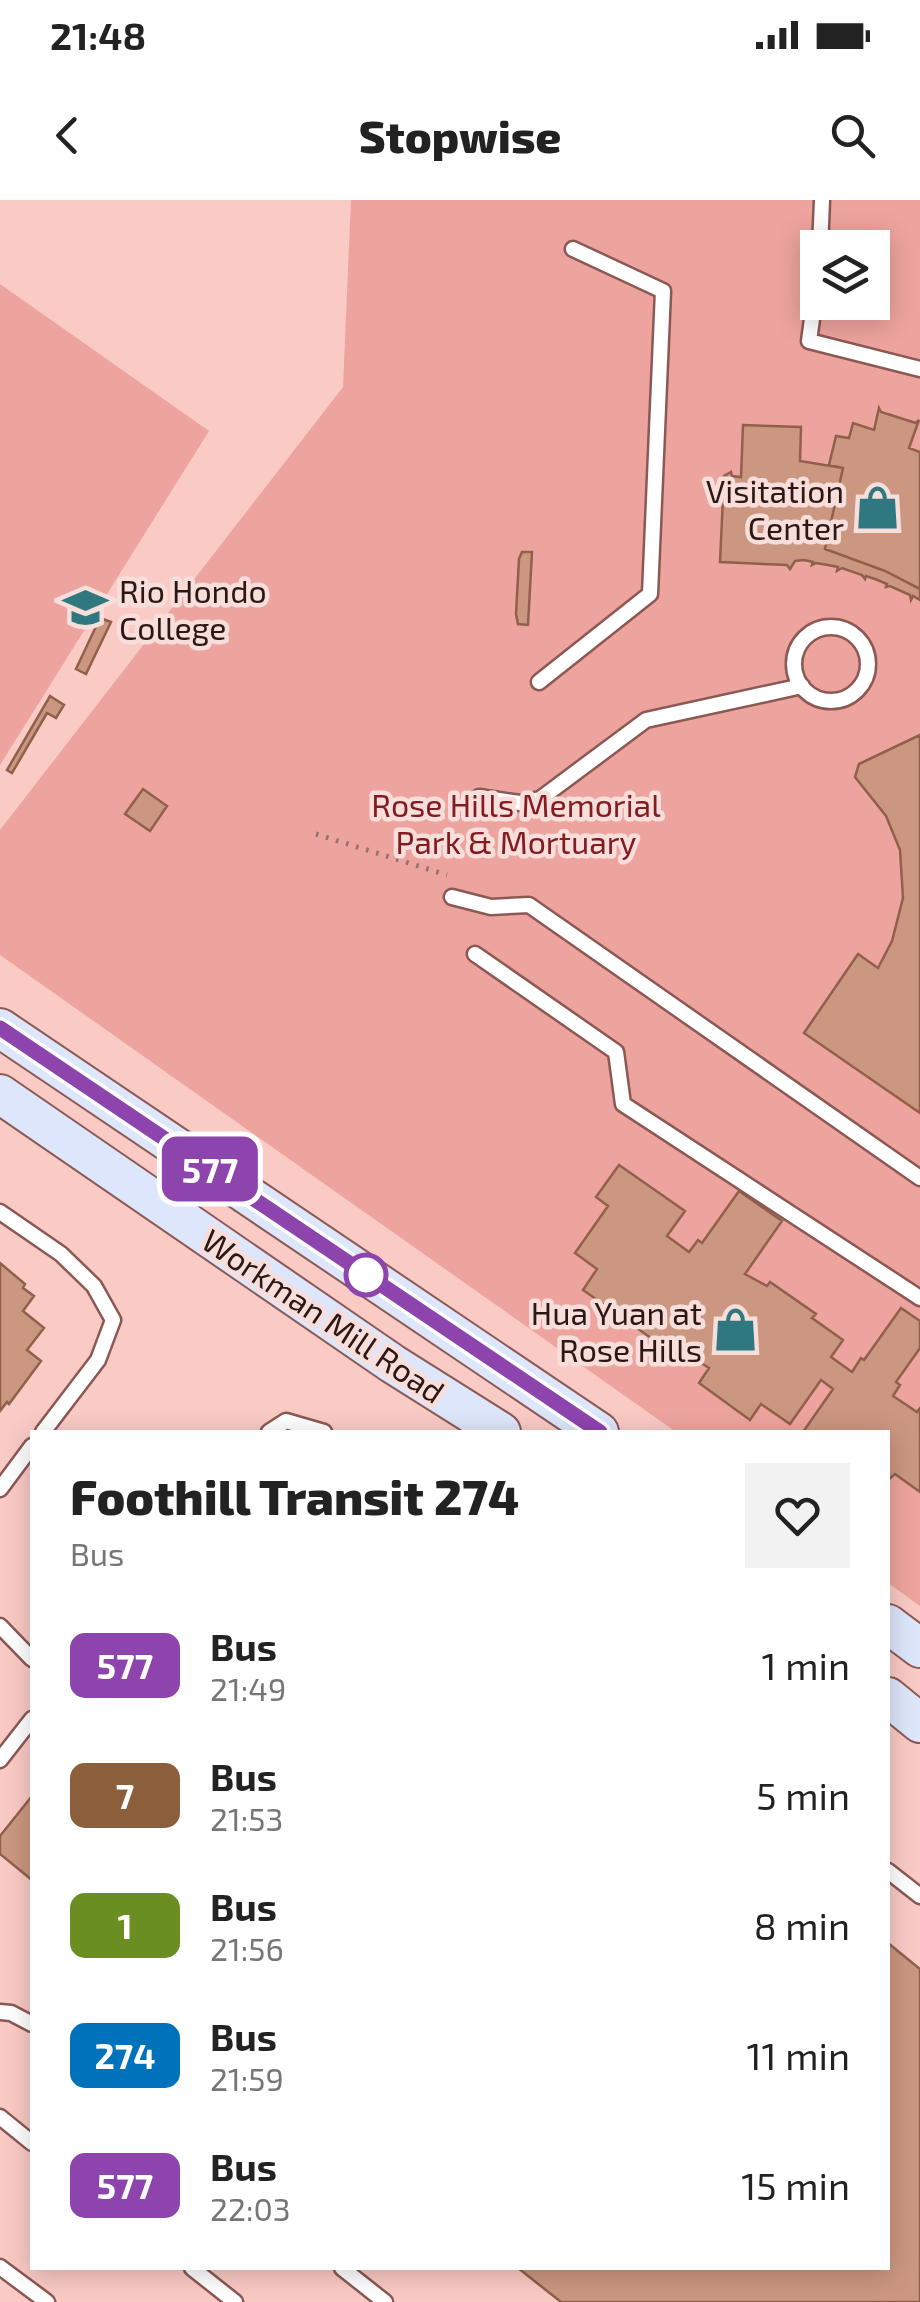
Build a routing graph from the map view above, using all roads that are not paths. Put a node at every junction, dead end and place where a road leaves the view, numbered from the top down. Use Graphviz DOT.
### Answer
graph roads {
  1 [pos="822,200"];
  2 [pos="821,230"];
  3 [pos="573,249"];
  4 [pos="811,320"];
  5 [pos="920,369"];
  6 [pos="540,682"];
  7 [pos="802,686"];
  8 [pos="479,798"];
  9 [pos="452,897"];
  10 [pos="475,954"];
  11 [pos="0,1028"];
  12 [pos="0,1094"];
  13 [pos="920,1178"];
  14 [pos="0,1212"];
  15 [pos="920,1298"];
  16 [pos="45,1430"];
  17 [pos="272,1430"];
  18 [pos="317,1430"];
  19 [pos="498,1430"];
  20 [pos="597,1430"];
  21 [pos="30,1449"];
  22 [pos="0,1489"];
  23 [pos="0,1626"];
  24 [pos="890,1626"];
  25 [pos="920,1648"];
  26 [pos="30,1656"];
  27 [pos="890,1672"];
  28 [pos="920,1694"];
  29 [pos="890,1699"];
  30 [pos="30,1722"];
  31 [pos="920,1723"];
  32 [pos="0,1760"];
  33 [pos="890,1872"];
  34 [pos="920,1896"];
  35 [pos="0,2012"];
  36 [pos="30,2023"];
  37 [pos="0,2117"];
  38 [pos="30,2140"];
  39 [pos="0,2267"];
  40 [pos="195,2270"];
  41 [pos="345,2270"];
  42 [pos="46,2302"];
  43 [pos="236,2302"];
  44 [pos="385,2302"];
  1 -- 2 [label="lane"];
  3 -- 6 [label="lane"];
  4 -- 5 [label="lane"];
  7 -- 7 [label="lane"];
  7 -- 8 [label="lane"];
  9 -- 13 [label="lane"];
  10 -- 15 [label="lane"];
  11 -- 20 [label="main road, Workman Mill Road"];
  12 -- 19 [label="main road, Workman Mill Road"];
  14 -- 16 [label="lane"];
  17 -- 18 [label="lane"];
  21 -- 22 [label="lane"];
  23 -- 26 [label="lane"];
  24 -- 25 [label="main road"];
  27 -- 28 [label="main road"];
  29 -- 31 [label="main road"];
  30 -- 32 [label="lane"];
  33 -- 34 [label="lane"];
  35 -- 36 [label="lane"];
  37 -- 38 [label="lane"];
  39 -- 42 [label="lane"];
  40 -- 43 [label="lane"];
  41 -- 44 [label="lane"];
}
